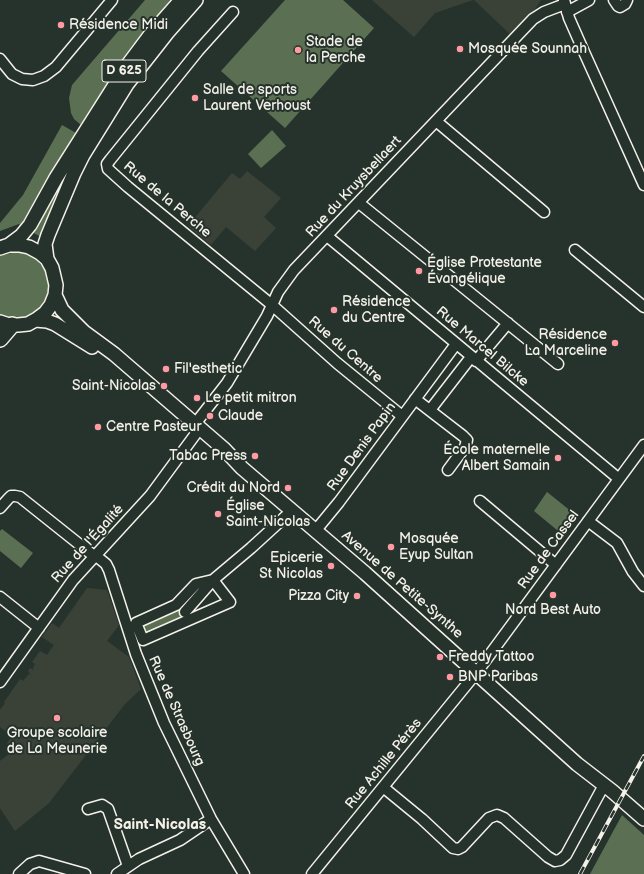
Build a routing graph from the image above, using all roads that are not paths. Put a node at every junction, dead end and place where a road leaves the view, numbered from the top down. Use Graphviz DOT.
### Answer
graph roads {
  1 [pos="112,0"];
  2 [pos="181,0"];
  3 [pos="196,0"];
  4 [pos="589,0"];
  5 [pos="614,0"];
  6 [pos="627,0"];
  7 [pos="565,5"];
  8 [pos="233,12"];
  9 [pos="0,59"];
  10 [pos="436,121"];
  11 [pos="644,185"];
  12 [pos="359,203"];
  13 [pos="544,212"];
  14 [pos="327,236"];
  15 [pos="2,247"];
  16 [pos="575,250"];
  17 [pos="47,259"];
  18 [pos="55,295"];
  19 [pos="272,305"];
  20 [pos="644,307"];
  21 [pos="35,320"];
  22 [pos="508,323"];
  23 [pos="6,324"];
  24 [pos="0,339"];
  25 [pos="456,344"];
  26 [pos="473,359"];
  27 [pos="558,364"];
  28 [pos="139,375"];
  29 [pos="415,399"];
  30 [pos="430,410"];
  31 [pos="402,416"];
  32 [pos="198,426"];
  33 [pos="644,445"];
  34 [pos="448,470"];
  35 [pos="619,479"];
  36 [pos="480,501"];
  37 [pos="0,508"];
  38 [pos="286,516"];
  39 [pos="588,521"];
  40 [pos="316,530"];
  41 [pos="95,555"];
  42 [pos="556,565"];
  43 [pos="214,580"];
  44 [pos="644,586"];
  45 [pos="0,597"];
  46 [pos="176,605"];
  47 [pos="189,615"];
  48 [pos="39,628"];
  49 [pos="134,632"];
  50 [pos="477,672"];
  51 [pos="0,682"];
  52 [pos="604,785"];
  53 [pos="383,787"];
  54 [pos="88,809"];
  55 [pos="211,819"];
  56 [pos="644,819"];
  57 [pos="128,866"];
  58 [pos="19,874"];
  59 [pos="85,874"];
  60 [pos="117,874"];
  61 [pos="244,874"];
  62 [pos="312,874"];
  1 -- 9 [label="street"];
  2 -- 15 [label="main road, D 625"];
  3 -- 17 [label="main road, D 625"];
  4 -- 7 [label="street, Rue du Kruysbellaert"];
  5 -- 6 [label="street"];
  7 -- 10 [label="street, Rue du Kruysbellaert"];
  7 -- 11 [label="street"];
  8 -- 19 [label="street, Rue de la Perche"];
  10 -- 12 [label="street, Rue du Kruysbellaert"];
  10 -- 13 [label="street"];
  12 -- 14 [label="street, Rue du Kruysbellaert"];
  12 -- 22 [label="street"];
  14 -- 19 [label="street, Rue du Kruysbellaert"];
  14 -- 25 [label="street, Rue Marcel Bilcke"];
  15 -- 17 [label="main road"];
  16 -- 20 [label="street"];
  17 -- 18 [label="main road"];
  18 -- 21 [label="main road"];
  18 -- 28 [label="main road, Avenue de Petite-Synthe"];
  19 -- 31 [label="street, Rue du Centre"];
  19 -- 32 [label="street, Rue du Kruysbellaert"];
  21 -- 23 [label="main road"];
  21 -- 28 [label="main road, Avenue de Petite-Synthe"];
  22 -- 26 [label="street"];
  22 -- 27 [label="street"];
  23 -- 24 [label="highway"];
  25 -- 26 [label="street, Rue Marcel Bilcke"];
  25 -- 29 [label="street, Rue Denis Papin"];
  26 -- 30 [label="street"];
  26 -- 35 [label="street, Rue Marcel Bilcke"];
  28 -- 32 [label="main road, Avenue de Petite-Synthe"];
  29 -- 30 [label="street"];
  29 -- 31 [label="street, Rue Denis Papin"];
  30 -- 34 [label="street"];
  31 -- 40 [label="street, Rue Denis Papin"];
  32 -- 40 [label="main road, Avenue de Petite-Synthe"];
  32 -- 41 [label="street, Rue de l'Égalité"];
  33 -- 35 [label="street, Rue de Cassel"];
  35 -- 39 [label="street, Rue de Cassel"];
  36 -- 42 [label="street"];
  37 -- 41 [label="street, Rue de Strasbourg"];
  38 -- 43 [label="street"];
  39 -- 42 [label="street, Rue de Cassel"];
  39 -- 44 [label="street"];
  40 -- 50 [label="main road, Avenue de Petite-Synthe"];
  41 -- 48 [label="street, Rue de l'Égalité"];
  41 -- 49 [label="street, Rue de Strasbourg"];
  42 -- 50 [label="street, Rue de Cassel"];
  43 -- 46 [label="street"];
  43 -- 47 [label="street"];
  43 -- 47 [label="street"];
  45 -- 48 [label="street"];
  46 -- 47 [label="street"];
  46 -- 49 [label="street"];
  47 -- 49 [label="street"];
  48 -- 51 [label="street, Rue de l'Égalité"];
  49 -- 55 [label="street, Rue de Strasbourg"];
  50 -- 52 [label="main road, Avenue de Petite-Synthe"];
  50 -- 53 [label="street, Rue Achille Pérès"];
  52 -- 53 [label="street"];
  52 -- 56 [label="main road, Avenue de Petite-Synthe"];
  53 -- 62 [label="street, Rue Achille Pérès"];
  54 -- 57 [label="street"];
  55 -- 57 [label="street"];
  55 -- 61 [label="street, Rue de Strasbourg"];
  57 -- 60 [label="street"];
  58 -- 59 [label="street"];
}
